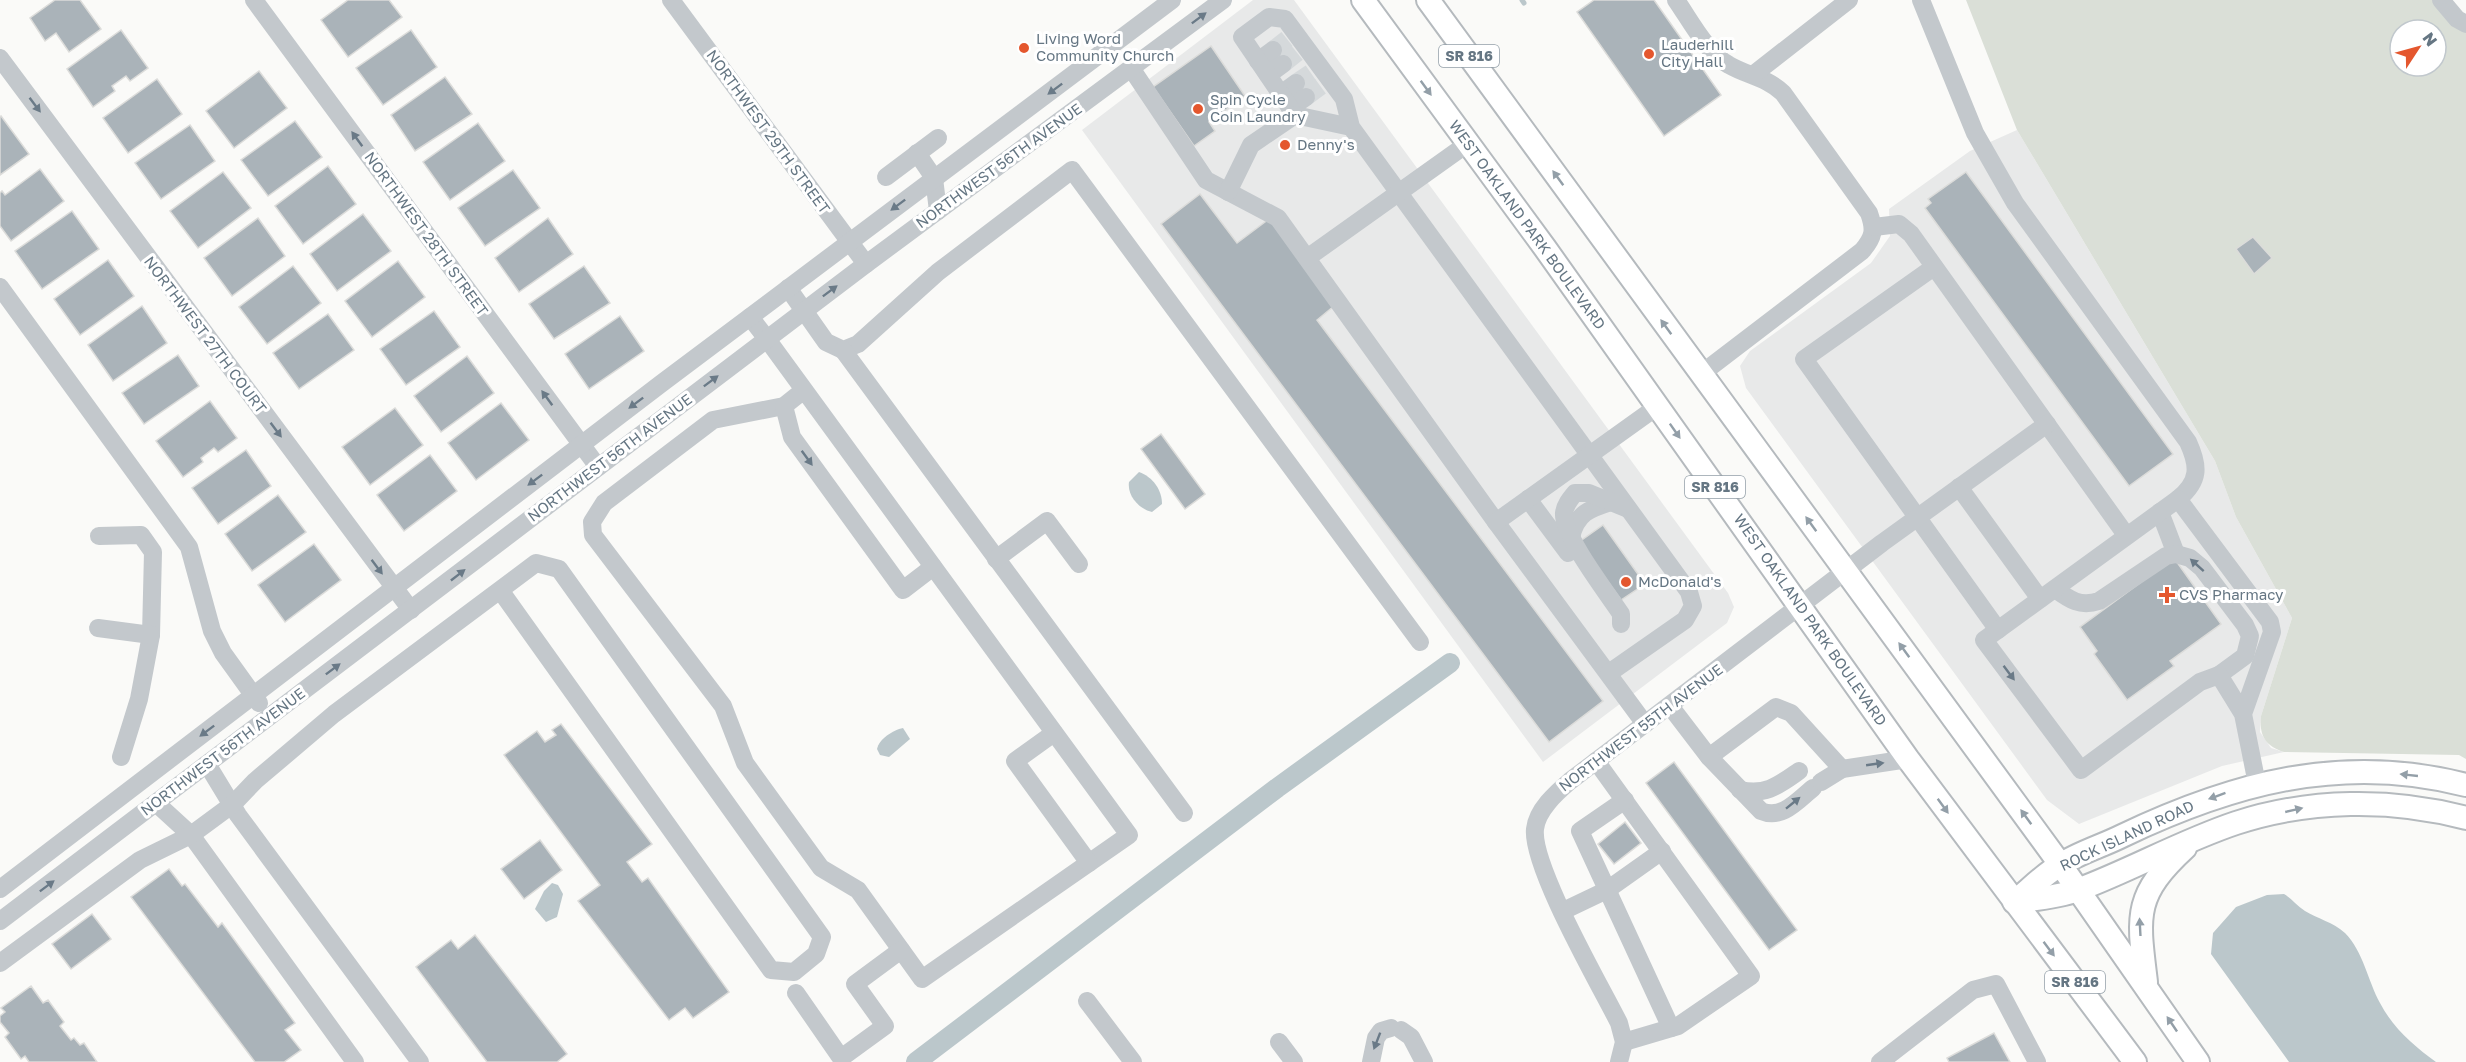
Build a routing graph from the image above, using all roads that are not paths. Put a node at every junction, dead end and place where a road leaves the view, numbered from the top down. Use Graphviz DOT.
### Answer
graph roads {
  1 [pos="254,0"];
  2 [pos="671,0"];
  3 [pos="1172,0"];
  4 [pos="1223,0"];
  5 [pos="1363,0"];
  6 [pos="1428,0"];
  7 [pos="1676,0"];
  8 [pos="1849,0"];
  9 [pos="1921,0"];
  10 [pos="2441,0"];
  11 [pos="2463,17"];
  12 [pos="0,58"];
  13 [pos="1131,68"];
  14 [pos="1754,74"];
  15 [pos="1301,90"];
  16 [pos="1289,106"];
  17 [pos="1351,127"];
  18 [pos="938,138"];
  19 [pos="1467,144"];
  20 [pos="917,153"];
  21 [pos="886,177"];
  22 [pos="934,178"];
  23 [pos="1228,192"];
  24 [pos="1400,192"];
  25 [pos="938,211"];
  26 [pos="1874,227"];
  27 [pos="849,242"];
  28 [pos="1307,258"];
  29 [pos="866,264"];
  30 [pos="1934,267"];
  31 [pos="0,287"];
  32 [pos="788,288"];
  33 [pos="804,310"];
  34 [pos="750,317"];
  35 [pos="767,339"];
  36 [pos="843,350"];
  37 [pos="1701,374"];
  38 [pos="804,390"];
  39 [pos="784,406"];
  40 [pos="1658,406"];
  41 [pos="2047,424"];
  42 [pos="581,445"];
  43 [pos="1590,454"];
  44 [pos="598,467"];
  45 [pos="1959,487"];
  46 [pos="1528,499"];
  47 [pos="2178,499"];
  48 [pos="1629,510"];
  49 [pos="2160,512"];
  50 [pos="1917,517"];
  51 [pos="1496,522"];
  52 [pos="2126,535"];
  53 [pos="99,536"];
  54 [pos="2176,555"];
  55 [pos="996,559"];
  56 [pos="1078,564"];
  57 [pos="933,567"];
  58 [pos="1846,571"];
  59 [pos="393,588"];
  60 [pos="500,590"];
  61 [pos="2047,594"];
  62 [pos="1800,607"];
  63 [pos="411,610"];
  64 [pos="1621,624"];
  65 [pos="98,628"];
  66 [pos="1998,630"];
  67 [pos="151,635"];
  68 [pos="2250,636"];
  69 [pos="1420,642"];
  70 [pos="2268,644"];
  71 [pos="1641,650"];
  72 [pos="1609,673"];
  73 [pos="2219,675"];
  74 [pos="253,695"];
  75 [pos="1670,706"];
  76 [pos="2243,714"];
  77 [pos="269,716"];
  78 [pos="1645,724"];
  79 [pos="1054,733"];
  80 [pos="1827,753"];
  81 [pos="121,757"];
  82 [pos="1708,757"];
  83 [pos="1908,759"];
  84 [pos="1596,761"];
  85 [pos="207,764"];
  86 [pos="1842,769"];
  87 [pos="2257,784"];
  88 [pos="2466,785"];
  89 [pos="1740,790"];
  90 [pos="1624,800"];
  91 [pos="156,803"];
  92 [pos="233,804"];
  93 [pos="1184,813"];
  94 [pos="2466,818"];
  95 [pos="191,835"];
  96 [pos="2197,837"];
  97 [pos="1662,851"];
  98 [pos="1089,863"];
  99 [pos="2060,864"];
  100 [pos="0,889"];
  101 [pos="1607,890"];
  102 [pos="2078,890"];
  103 [pos="2014,902"];
  104 [pos="1563,911"];
  105 [pos="0,921"];
  106 [pos="901,950"];
  107 [pos="0,963"];
  108 [pos="2146,985"];
  109 [pos="796,993"];
  110 [pos="1087,1001"];
  111 [pos="1671,1028"];
  112 [pos="1279,1042"];
  113 [pos="1624,1042"];
  114 [pos="1130,1061"];
  115 [pos="355,1062"];
  116 [pos="420,1062"];
  117 [pos="1294,1062"];
  118 [pos="1371,1062"];
  119 [pos="1424,1062"];
  120 [pos="1619,1062"];
  121 [pos="1880,1062"];
  122 [pos="2037,1062"];
  123 [pos="2135,1062"];
  124 [pos="2198,1062"];
  42 -- 1 [label="street, NORTHWEST 28TH STREET, one-way"];
  2 -- 27 [label="street, NORTHWEST 29TH STREET"];
  3 -- 22 [label="street, NORTHWEST 56TH AVENUE, one-way"];
  13 -- 4 [label="street, NORTHWEST 56TH AVENUE, one-way"];
  5 -- 19 [label="main road, WEST OAKLAND PARK BOULEVARD / SR 816, one-way"];
  37 -- 6 [label="main road, SR 816, one-way"];
  7 -- 14 [label="street"];
  8 -- 14 [label="street"];
  9 -- 47 [label="street"];
  10 -- 11 [label="street"];
  12 -- 59 [label="street, NORTHWEST 27TH COURT, one-way"];
  13 -- 23 [label="street"];
  13 -- 25 [label="street, NORTHWEST 56TH AVENUE"];
  14 -- 26 [label="street"];
  15 -- 16 [label="street"];
  16 -- 17 [label="street"];
  16 -- 17 [label="street"];
  16 -- 23 [label="street"];
  17 -- 24 [label="street"];
  18 -- 20 [label="street"];
  19 -- 24 [label="street"];
  19 -- 40 [label="main road, WEST OAKLAND PARK BOULEVARD / SR 816"];
  20 -- 21 [label="street"];
  20 -- 22 [label="street"];
  22 -- 25 [label="street"];
  22 -- 27 [label="street, NORTHWEST 56TH AVENUE, one-way"];
  23 -- 28 [label="street"];
  24 -- 28 [label="street"];
  24 -- 43 [label="street"];
  25 -- 29 [label="street, NORTHWEST 56TH AVENUE"];
  26 -- 30 [label="street"];
  26 -- 37 [label="street"];
  27 -- 29 [label="street, NORTHWEST 29TH STREET"];
  27 -- 32 [label="street, NORTHWEST 56TH AVENUE"];
  28 -- 51 [label="street"];
  33 -- 29 [label="street, NORTHWEST 56TH AVENUE, one-way"];
  30 -- 41 [label="street"];
  30 -- 50 [label="street"];
  31 -- 74 [label="street"];
  32 -- 33 [label="street"];
  32 -- 34 [label="street, NORTHWEST 56TH AVENUE"];
  33 -- 35 [label="street, NORTHWEST 56TH AVENUE"];
  33 -- 36 [label="street"];
  34 -- 35 [label="street"];
  34 -- 42 [label="street, NORTHWEST 56TH AVENUE, one-way"];
  35 -- 38 [label="street"];
  44 -- 35 [label="street, NORTHWEST 56TH AVENUE, one-way"];
  36 -- 55 [label="street"];
  36 -- 69 [label="street"];
  58 -- 37 [label="main road, SR 816, one-way"];
  38 -- 39 [label="street"];
  38 -- 57 [label="street"];
  39 -- 57 [label="street, one-way"];
  39 -- 106 [label="street"];
  40 -- 43 [label="street"];
  40 -- 62 [label="main road, WEST OAKLAND PARK BOULEVARD / SR 816, one-way"];
  41 -- 45 [label="street, NORTHWEST 55TH AVENUE"];
  41 -- 52 [label="street"];
  42 -- 44 [label="street, NORTHWEST 28TH STREET"];
  42 -- 59 [label="street, NORTHWEST 56TH AVENUE, one-way"];
  43 -- 46 [label="street"];
  43 -- 48 [label="street"];
  63 -- 44 [label="street, NORTHWEST 56TH AVENUE, one-way"];
  45 -- 50 [label="street, NORTHWEST 55TH AVENUE"];
  45 -- 61 [label="street"];
  46 -- 51 [label="street"];
  46 -- 64 [label="street"];
  47 -- 49 [label="street"];
  47 -- 70 [label="street"];
  48 -- 64 [label="street"];
  48 -- 71 [label="street"];
  49 -- 52 [label="street"];
  49 -- 54 [label="street"];
  50 -- 58 [label="street, NORTHWEST 55TH AVENUE"];
  50 -- 66 [label="street"];
  51 -- 72 [label="street"];
  52 -- 61 [label="street"];
  53 -- 67 [label="street"];
  54 -- 61 [label="street"];
  68 -- 54 [label="street, one-way"];
  55 -- 56 [label="street"];
  55 -- 93 [label="street"];
  57 -- 79 [label="street"];
  58 -- 62 [label="street, NORTHWEST 55TH AVENUE"];
  99 -- 58 [label="main road, SR 816, one-way"];
  59 -- 63 [label="street, NORTHWEST 27TH COURT"];
  59 -- 74 [label="street, NORTHWEST 56TH AVENUE"];
  60 -- 60 [label="street"];
  60 -- 92 [label="street"];
  61 -- 66 [label="street"];
  62 -- 75 [label="street, NORTHWEST 55TH AVENUE"];
  62 -- 83 [label="main road, WEST OAKLAND PARK BOULEVARD / SR 816"];
  77 -- 63 [label="street, NORTHWEST 56TH AVENUE, one-way"];
  64 -- 71 [label="street"];
  65 -- 67 [label="street"];
  66 -- 73 [label="street, one-way"];
  67 -- 81 [label="street"];
  68 -- 70 [label="street"];
  68 -- 73 [label="street"];
  70 -- 76 [label="street"];
  71 -- 72 [label="street"];
  72 -- 78 [label="street"];
  73 -- 76 [label="street"];
  74 -- 77 [label="street"];
  74 -- 100 [label="street, NORTHWEST 56TH AVENUE, one-way"];
  75 -- 78 [label="street, NORTHWEST 55TH AVENUE"];
  75 -- 82 [label="street"];
  76 -- 87 [label="street"];
  77 -- 85 [label="street, NORTHWEST 56TH AVENUE"];
  78 -- 84 [label="street, NORTHWEST 55TH AVENUE"];
  79 -- 98 [label="street"];
  79 -- 98 [label="street"];
  80 -- 82 [label="street"];
  80 -- 86 [label="street"];
  80 -- 89 [label="street"];
  82 -- 89 [label="street"];
  86 -- 83 [label="street, one-way"];
  83 -- 103 [label="main road, WEST OAKLAND PARK BOULEVARD / SR 816, one-way"];
  84 -- 90 [label="street"];
  84 -- 104 [label="street, NORTHWEST 55TH AVENUE"];
  85 -- 91 [label="street, NORTHWEST 56TH AVENUE"];
  85 -- 92 [label="street"];
  89 -- 86 [label="street, one-way"];
  88 -- 87 [label="main road, ROCK ISLAND ROAD, one-way"];
  87 -- 99 [label="main road, ROCK ISLAND ROAD, one-way"];
  90 -- 97 [label="street"];
  90 -- 101 [label="street"];
  91 -- 95 [label="street"];
  105 -- 91 [label="street, NORTHWEST 56TH AVENUE, one-way"];
  92 -- 95 [label="street"];
  92 -- 116 [label="street"];
  96 -- 94 [label="main road, ROCK ISLAND ROAD, one-way"];
  95 -- 107 [label="street"];
  95 -- 115 [label="street"];
  96 -- 102 [label="main road, ROCK ISLAND ROAD"];
  108 -- 96 [label="main road, one-way"];
  97 -- 101 [label="street"];
  97 -- 111 [label="street"];
  98 -- 106 [label="street"];
  99 -- 102 [label="main road, SR 816"];
  99 -- 103 [label="main road, ROCK ISLAND ROAD"];
  101 -- 104 [label="street"];
  101 -- 111 [label="street"];
  102 -- 103 [label="main road, ROCK ISLAND ROAD"];
  102 -- 108 [label="main road, SR 816"];
  103 -- 123 [label="main road, WEST OAKLAND PARK BOULEVARD / SR 816, one-way"];
  104 -- 113 [label="street, NORTHWEST 55TH AVENUE"];
  106 -- 109 [label="street"];
  124 -- 108 [label="main road, SR 816, one-way"];
  110 -- 114 [label="street"];
  111 -- 113 [label="street"];
  112 -- 117 [label="street"];
  113 -- 120 [label="street"];
  119 -- 118 [label="street, one-way"];
  121 -- 122 [label="street"];
}
